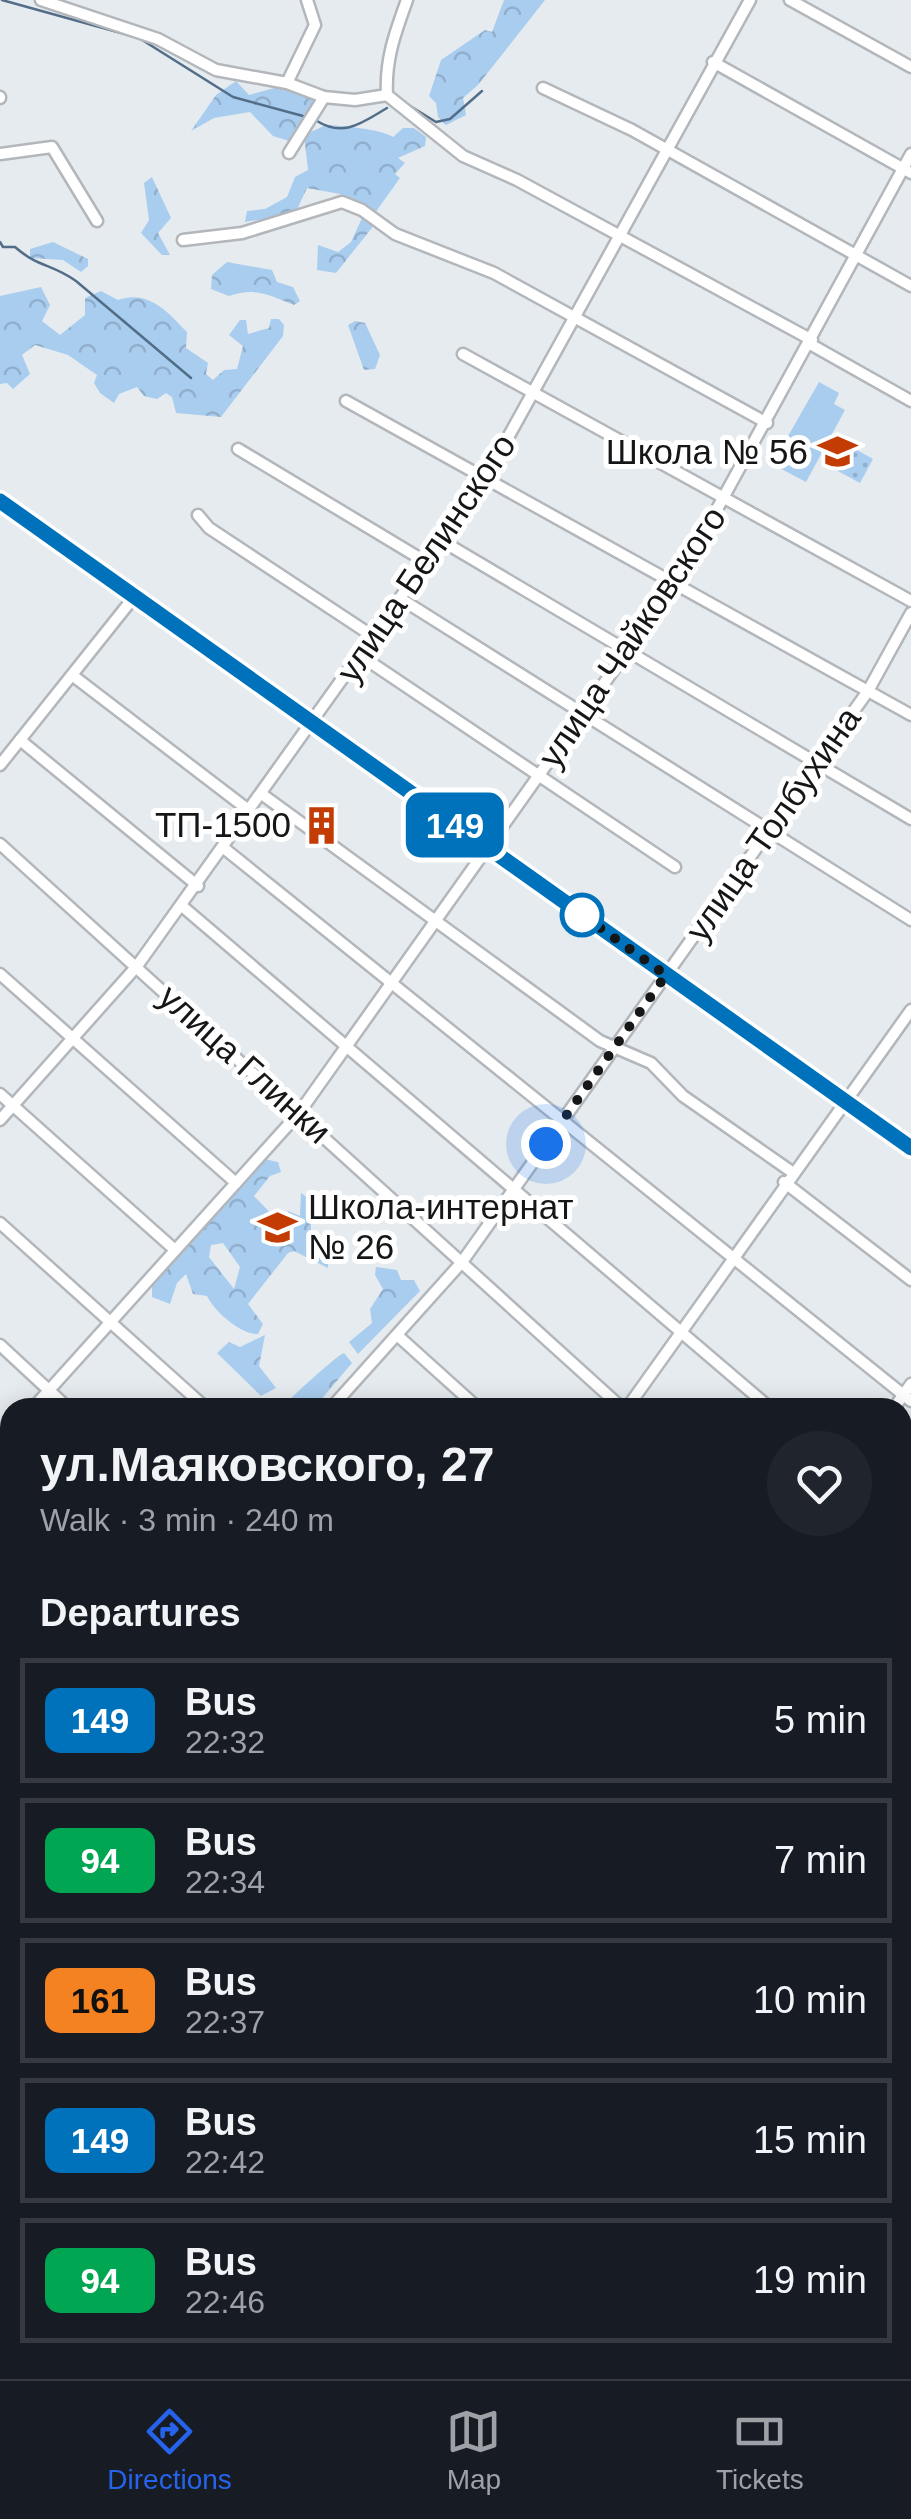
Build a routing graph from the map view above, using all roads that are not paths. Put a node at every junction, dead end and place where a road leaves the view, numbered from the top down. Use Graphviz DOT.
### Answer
graph roads {
  1 [pos="41,0"];
  2 [pos="308,0"];
  3 [pos="407,0"];
  4 [pos="750,0"];
  5 [pos="790,0"];
  6 [pos="72,4"];
  7 [pos="713,62"];
  8 [pos="911,66"];
  9 [pos="287,83"];
  10 [pos="542,88"];
  11 [pos="386,95"];
  12 [pos="324,97"];
  13 [pos="666,151"];
  14 [pos="289,153"];
  15 [pos="0,154"];
  16 [pos="911,154"];
  17 [pos="907,171"];
  18 [pos="97,221"];
  19 [pos="619,236"];
  20 [pos="183,240"];
  21 [pos="857,256"];
  22 [pos="911,286"];
  23 [pos="577,318"];
  24 [pos="811,342"];
  25 [pos="463,354"];
  26 [pos="534,395"];
  27 [pos="346,401"];
  28 [pos="911,401"];
  29 [pos="767,423"];
  30 [pos="238,449"];
  31 [pos="485,479"];
  32 [pos="724,500"];
  33 [pos="0,501"];
  34 [pos="198,515"];
  35 [pos="442,540"];
  36 [pos="426,562"];
  37 [pos="674,585"];
  38 [pos="134,597"];
  39 [pos="400,600"];
  40 [pos="911,600"];
  41 [pos="911,613"];
  42 [pos="374,637"];
  43 [pos="624,652"];
  44 [pos="361,656"];
  45 [pos="72,675"];
  46 [pos="868,690"];
  47 [pos="581,713"];
  48 [pos="911,714"];
  49 [pos="313,724"];
  50 [pos="20,740"];
  51 [pos="817,763"];
  52 [pos="0,764"];
  53 [pos="538,776"];
  54 [pos="263,794"];
  55 [pos="251,812"];
  56 [pos="911,819"];
  57 [pos="770,831"];
  58 [pos="0,844"];
  59 [pos="487,848"];
  60 [pos="225,850"];
  61 [pos="675,867"];
  62 [pos="198,886"];
  63 [pos="182,906"];
  64 [pos="911,920"];
  65 [pos="436,922"];
  66 [pos="137,966"];
  67 [pos="0,974"];
  68 [pos="666,975"];
  69 [pos="393,983"];
  70 [pos="909,1018"];
  71 [pos="73,1040"];
  72 [pos="348,1046"];
  73 [pos="614,1049"];
  74 [pos="0,1094"];
  75 [pos="845,1102"];
  76 [pos="14,1106"];
  77 [pos="299,1114"];
  78 [pos="0,1120"];
  79 [pos="563,1120"];
  80 [pos="911,1148"];
  81 [pos="788,1177"];
  82 [pos="236,1183"];
  83 [pos="514,1190"];
  84 [pos="0,1223"];
  85 [pos="176,1250"];
  86 [pos="733,1260"];
  87 [pos="462,1262"];
  88 [pos="911,1280"];
  89 [pos="111,1322"];
  90 [pos="680,1332"];
  91 [pos="397,1335"];
  92 [pos="0,1346"];
  93 [pos="911,1384"];
  94 [pos="49,1390"];
  95 [pos="42,1398"];
  96 [pos="57,1398"];
  97 [pos="195,1398"];
  98 [pos="346,1398"];
  99 [pos="467,1398"];
  100 [pos="614,1398"];
  101 [pos="632,1398"];
  102 [pos="758,1398"];
  103 [pos="907,1398"];
  1 -- 6 [label="street"];
  2 -- 9 [label="street"];
  3 -- 11 [label="street"];
  4 -- 7 [label="street, улица Белинского"];
  5 -- 8 [label="street"];
  6 -- 9 [label="street"];
  7 -- 13 [label="street, улица Белинского"];
  7 -- 17 [label="street"];
  9 -- 12 [label="street"];
  10 -- 13 [label="street"];
  11 -- 12 [label="street"];
  11 -- 19 [label="street"];
  12 -- 14 [label="street"];
  13 -- 19 [label="street, улица Белинского"];
  13 -- 21 [label="street"];
  15 -- 18 [label="street"];
  16 -- 17 [label="street, улица Чайковского"];
  17 -- 21 [label="street, улица Чайковского"];
  19 -- 23 [label="street, улица Белинского"];
  19 -- 24 [label="street"];
  20 -- 23 [label="street"];
  21 -- 22 [label="street"];
  21 -- 24 [label="street, улица Чайковского"];
  23 -- 26 [label="street, улица Белинского"];
  23 -- 29 [label="street"];
  24 -- 28 [label="street"];
  24 -- 29 [label="street, улица Чайковского"];
  25 -- 26 [label="street"];
  26 -- 31 [label="street, улица Белинского"];
  26 -- 32 [label="street"];
  27 -- 31 [label="street"];
  29 -- 32 [label="street, улица Чайковского"];
  30 -- 36 [label="street"];
  31 -- 35 [label="street, улица Белинского"];
  31 -- 37 [label="street"];
  32 -- 37 [label="street, улица Чайковского"];
  32 -- 40 [label="street"];
  33 -- 38 [label="street"];
  34 -- 42 [label="street"];
  35 -- 36 [label="street, улица Белинского"];
  35 -- 43 [label="street"];
  36 -- 39 [label="street, улица Белинского"];
  37 -- 43 [label="street, улица Чайковского"];
  37 -- 46 [label="street"];
  38 -- 45 [label="street"];
  38 -- 49 [label="street"];
  39 -- 42 [label="street, улица Белинского"];
  39 -- 47 [label="street"];
  41 -- 46 [label="street, улица Толбухина"];
  42 -- 44 [label="street, улица Белинского"];
  43 -- 47 [label="street, улица Чайковского"];
  43 -- 51 [label="street"];
  44 -- 49 [label="street, улица Белинского"];
  44 -- 53 [label="street"];
  45 -- 50 [label="street"];
  45 -- 55 [label="street"];
  46 -- 48 [label="street"];
  46 -- 51 [label="street, улица Толбухина"];
  47 -- 53 [label="street, улица Чайковского"];
  47 -- 57 [label="street"];
  49 -- 54 [label="street, улица Белинского"];
  49 -- 59 [label="street"];
  50 -- 52 [label="street"];
  50 -- 62 [label="street"];
  51 -- 56 [label="street"];
  51 -- 57 [label="street, улица Толбухина"];
  53 -- 59 [label="street, улица Чайковского"];
  53 -- 61 [label="street"];
  54 -- 55 [label="street, улица Белинского"];
  54 -- 65 [label="street"];
  55 -- 60 [label="street, улица Белинского"];
  57 -- 64 [label="street"];
  57 -- 68 [label="street, улица Толбухина"];
  58 -- 66 [label="street, улица Глинки"];
  59 -- 65 [label="street, улица Чайковского"];
  59 -- 68 [label="street"];
  60 -- 62 [label="street, улица Белинского"];
  60 -- 69 [label="street"];
  62 -- 63 [label="street, улица Белинского"];
  63 -- 66 [label="street, улица Белинского"];
  63 -- 72 [label="street"];
  65 -- 69 [label="street, улица Чайковского"];
  65 -- 73 [label="street"];
  66 -- 71 [label="street, улица Белинского"];
  66 -- 77 [label="street, улица Глинки"];
  67 -- 71 [label="street"];
  68 -- 73 [label="street, улица Толбухина"];
  68 -- 75 [label="street"];
  69 -- 72 [label="street, улица Чайковского"];
  69 -- 79 [label="street"];
  70 -- 75 [label="street"];
  71 -- 76 [label="street, улица Белинского"];
  71 -- 82 [label="street"];
  72 -- 77 [label="street, улица Чайковского"];
  72 -- 83 [label="street"];
  73 -- 79 [label="street, улица Толбухина"];
  73 -- 81 [label="street"];
  74 -- 76 [label="street"];
  75 -- 80 [label="street"];
  75 -- 81 [label="street"];
  76 -- 78 [label="street, улица Белинского"];
  76 -- 85 [label="street"];
  77 -- 82 [label="street, улица Чайковского"];
  77 -- 87 [label="street, улица Глинки"];
  79 -- 83 [label="street, улица Толбухина"];
  79 -- 86 [label="street"];
  81 -- 86 [label="street"];
  81 -- 88 [label="street"];
  82 -- 85 [label="street, улица Чайковского"];
  83 -- 87 [label="street, улица Толбухина"];
  83 -- 90 [label="street"];
  84 -- 89 [label="street"];
  85 -- 89 [label="street, улица Чайковского"];
  86 -- 90 [label="street"];
  86 -- 103 [label="street"];
  87 -- 91 [label="street, улица Толбухина"];
  87 -- 100 [label="street, улица Глинки"];
  89 -- 94 [label="street, улица Чайковского"];
  89 -- 97 [label="street"];
  90 -- 101 [label="street"];
  90 -- 102 [label="street"];
  91 -- 98 [label="street, улица Толбухина"];
  91 -- 99 [label="street"];
  92 -- 94 [label="street"];
  93 -- 103 [label="street"];
  94 -- 95 [label="street, улица Чайковского"];
  94 -- 96 [label="street"];
}
